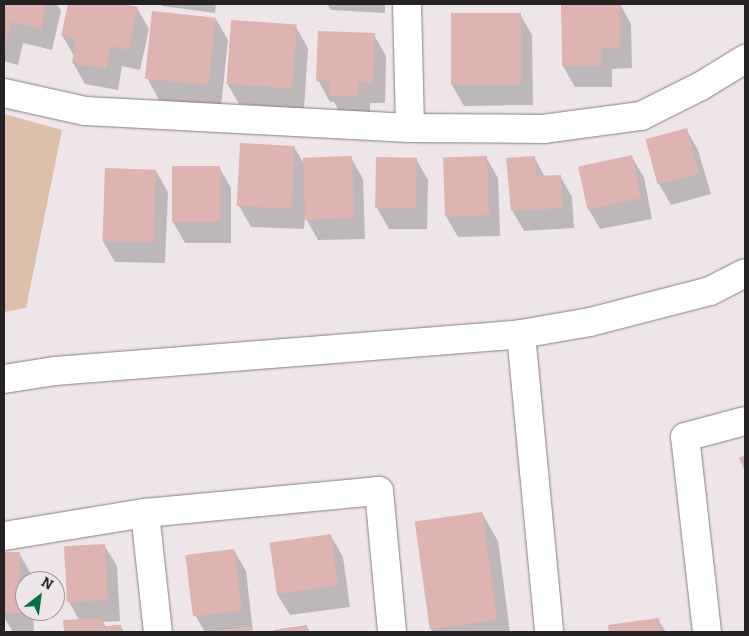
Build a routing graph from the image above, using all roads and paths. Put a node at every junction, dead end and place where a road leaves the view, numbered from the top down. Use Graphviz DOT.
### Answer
graph roads {
  1 [pos="407,4"];
  2 [pos="745,59"];
  3 [pos="4,93"];
  4 [pos="410,128"];
  5 [pos="745,273"];
  6 [pos="521,334"];
  7 [pos="4,379"];
  8 [pos="745,421"];
  9 [pos="145,512"];
  10 [pos="4,536"];
  11 [pos="158,632"];
  12 [pos="392,632"];
  13 [pos="549,632"];
  14 [pos="707,632"];
  1 -- 4 [label="street"];
  2 -- 4 [label="street"];
  3 -- 4 [label="street"];
  5 -- 6 [label="street"];
  6 -- 7 [label="street"];
  6 -- 13 [label="street"];
  8 -- 14 [label="street"];
  9 -- 10 [label="street"];
  9 -- 11 [label="street"];
  9 -- 12 [label="street"];
}
